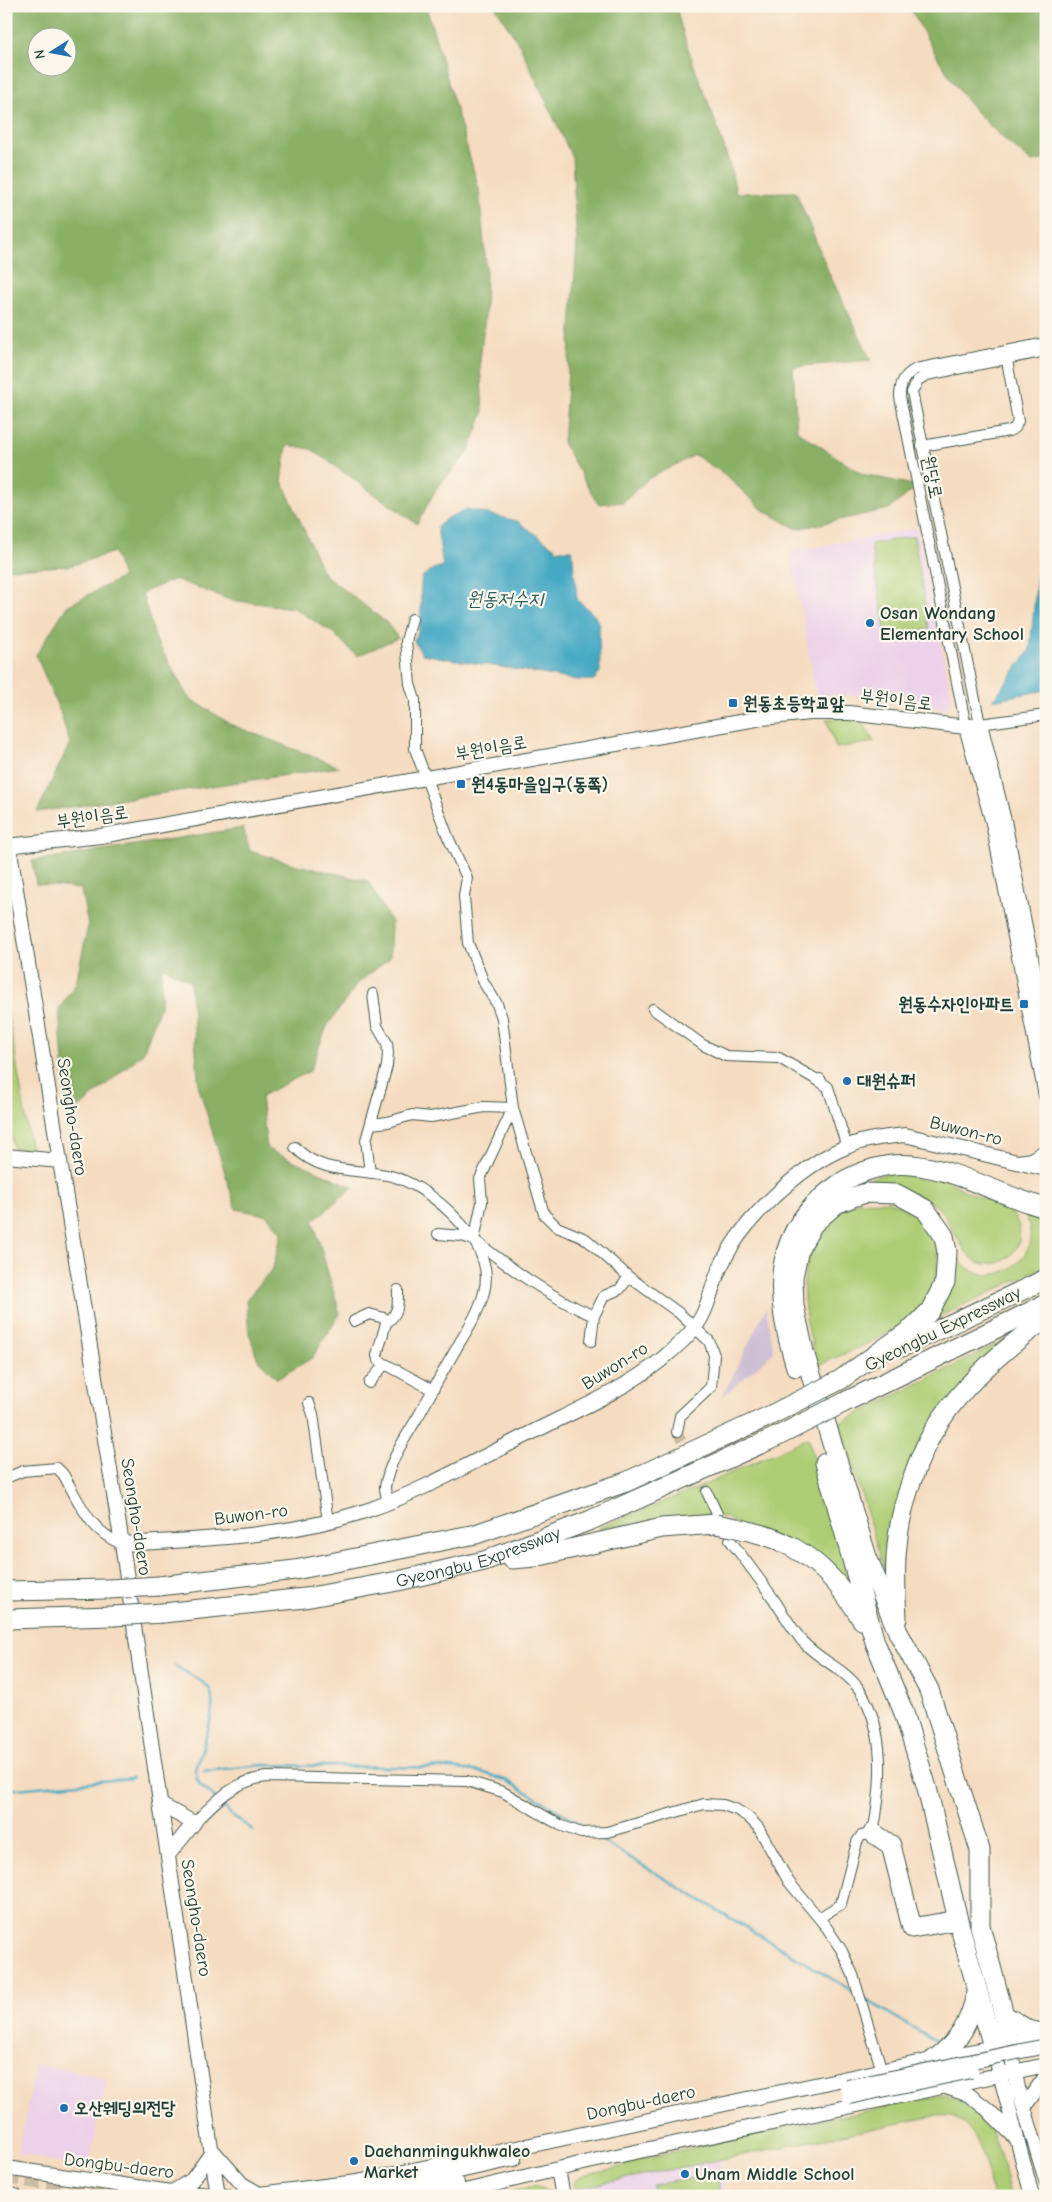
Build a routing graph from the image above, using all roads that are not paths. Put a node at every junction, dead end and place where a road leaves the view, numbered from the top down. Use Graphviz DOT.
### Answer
graph roads {
  1 [pos="1046,343"];
  2 [pos="1046,351"];
  3 [pos="1006,355"];
  4 [pos="922,446"];
  5 [pos="412,620"];
  6 [pos="1046,715"];
  7 [pos="973,726"];
  8 [pos="425,778"];
  9 [pos="8,846"];
  10 [pos="6,887"];
  11 [pos="22,924"];
  12 [pos="1021,939"];
  13 [pos="373,994"];
  14 [pos="653,1009"];
  15 [pos="1046,1033"];
  16 [pos="1046,1096"];
  17 [pos="513,1108"];
  18 [pos="371,1124"];
  19 [pos="295,1147"];
  20 [pos="847,1147"];
  21 [pos="1046,1151"];
  22 [pos="6,1156"];
  23 [pos="60,1161"];
  24 [pos="1015,1162"];
  25 [pos="1046,1169"];
  26 [pos="370,1173"];
  27 [pos="1046,1208"];
  28 [pos="438,1234"];
  29 [pos="474,1240"];
  30 [pos="629,1278"];
  31 [pos="1046,1279"];
  32 [pos="398,1290"];
  33 [pos="1046,1304"];
  34 [pos="594,1316"];
  35 [pos="1046,1319"];
  36 [pos="354,1321"];
  37 [pos="386,1323"];
  38 [pos="695,1327"];
  39 [pos="591,1340"];
  40 [pos="384,1365"];
  41 [pos="840,1380"];
  42 [pos="368,1383"];
  43 [pos="433,1390"];
  44 [pos="309,1403"];
  45 [pos="677,1432"];
  46 [pos="6,1478"];
  47 [pos="707,1492"];
  48 [pos="388,1502"];
  49 [pos="716,1519"];
  50 [pos="328,1522"];
  51 [pos="734,1534"];
  52 [pos="122,1544"];
  53 [pos="484,1561"];
  54 [pos="6,1591"];
  55 [pos="6,1619"];
  56 [pos="898,1632"];
  57 [pos="875,1642"];
  58 [pos="160,1804"];
  59 [pos="194,1823"];
  60 [pos="873,1833"];
  61 [pos="168,1855"];
  62 [pos="819,1918"];
  63 [pos="958,1920"];
  64 [pos="978,1993"];
  65 [pos="1004,2016"];
  66 [pos="1046,2035"];
  67 [pos="1001,2045"];
  68 [pos="1046,2046"];
  69 [pos="1046,2054"];
  70 [pos="932,2061"];
  71 [pos="1046,2065"];
  72 [pos="882,2071"];
  73 [pos="1014,2071"];
  74 [pos="1000,2074"];
  75 [pos="1046,2076"];
  76 [pos="942,2086"];
  77 [pos="848,2092"];
  78 [pos="1024,2107"];
  79 [pos="1016,2139"];
  80 [pos="213,2151"];
  81 [pos="6,2168"];
  82 [pos="558,2170"];
  83 [pos="1046,2180"];
  84 [pos="164,2193"];
  85 [pos="6,2194"];
  86 [pos="260,2195"];
  87 [pos="15,2196"];
  88 [pos="218,2196"];
  89 [pos="227,2196"];
  90 [pos="242,2196"];
  91 [pos="345,2196"];
  92 [pos="399,2196"];
  93 [pos="444,2196"];
  94 [pos="563,2196"];
  95 [pos="1032,2196"];
  1 -- 3 [label="street, 원당로"];
  2 -- 3 [label="street, 원당로"];
  3 -- 4 [label="street, 원당로"];
  3 -- 4 [label="street"];
  3 -- 7 [label="street, 원당로"];
  4 -- 7 [label="street, 원당로"];
  5 -- 8 [label="street"];
  6 -- 7 [label="street"];
  7 -- 8 [label="main road, 부원이음로"];
  7 -- 12 [label="main road"];
  8 -- 9 [label="main road, 부원이음로"];
  8 -- 17 [label="street"];
  9 -- 11 [label="main road, Seongho-daero"];
  10 -- 11 [label="main road"];
  11 -- 23 [label="main road, Seongho-daero"];
  12 -- 15 [label="main road"];
  12 -- 16 [label="main road"];
  13 -- 18 [label="street"];
  14 -- 20 [label="street"];
  17 -- 18 [label="street"];
  17 -- 29 [label="street"];
  17 -- 30 [label="street"];
  18 -- 26 [label="street"];
  19 -- 26 [label="street"];
  20 -- 24 [label="main road, Buwon-ro"];
  20 -- 38 [label="main road, Buwon-ro"];
  21 -- 24 [label="main road"];
  22 -- 23 [label="main road"];
  23 -- 52 [label="main road, Seongho-daero"];
  24 -- 25 [label="main road, Buwon-ro"];
  26 -- 29 [label="street"];
  27 -- 57 [label="highway"];
  28 -- 29 [label="street"];
  29 -- 34 [label="street"];
  29 -- 43 [label="street"];
  30 -- 34 [label="street"];
  30 -- 38 [label="street"];
  31 -- 41 [label="highway, Gyeongbu Expressway"];
  32 -- 37 [label="street"];
  33 -- 53 [label="highway, Gyeongbu Expressway, bridge"];
  34 -- 39 [label="street"];
  35 -- 56 [label="highway"];
  36 -- 37 [label="street"];
  37 -- 40 [label="street"];
  38 -- 45 [label="street"];
  38 -- 48 [label="main road, Buwon-ro"];
  40 -- 42 [label="street"];
  40 -- 43 [label="street"];
  41 -- 54 [label="highway, Gyeongbu Expressway, bridge"];
  41 -- 56 [label="highway"];
  43 -- 48 [label="street"];
  44 -- 50 [label="street"];
  46 -- 52 [label="street"];
  47 -- 49 [label="street"];
  48 -- 50 [label="main road, Buwon-ro"];
  49 -- 51 [label="highway, bridge"];
  49 -- 53 [label="highway"];
  50 -- 52 [label="main road, Buwon-ro"];
  51 -- 57 [label="highway"];
  51 -- 60 [label="street"];
  52 -- 58 [label="main road, Seongho-daero"];
  53 -- 55 [label="highway, Gyeongbu Expressway, bridge"];
  56 -- 65 [label="highway"];
  57 -- 63 [label="highway"];
  58 -- 59 [label="main road"];
  58 -- 61 [label="main road, Seongho-daero"];
  59 -- 61 [label="main road"];
  59 -- 62 [label="street"];
  60 -- 62 [label="street"];
  60 -- 63 [label="highway"];
  61 -- 80 [label="main road, Seongho-daero"];
  62 -- 72 [label="street"];
  63 -- 64 [label="highway"];
  64 -- 67 [label="highway"];
  64 -- 70 [label="highway"];
  65 -- 66 [label="highway"];
  65 -- 67 [label="highway"];
  66 -- 67 [label="main road, Dongbu-daero"];
  67 -- 70 [label="main road, Dongbu-daero"];
  67 -- 73 [label="main road"];
  67 -- 74 [label="main road"];
  68 -- 77 [label="main road, Dongbu-daero, bridge"];
  69 -- 77 [label="main road, Dongbu-daero, bridge"];
  70 -- 72 [label="main road, Dongbu-daero"];
  71 -- 73 [label="main road"];
  72 -- 86 [label="main road, Dongbu-daero"];
  73 -- 74 [label="main road"];
  73 -- 78 [label="main road"];
  74 -- 76 [label="main road"];
  74 -- 79 [label="main road"];
  75 -- 78 [label="main road"];
  76 -- 79 [label="main road"];
  76 -- 82 [label="main road"];
  77 -- 91 [label="main road, Dongbu-daero"];
  77 -- 92 [label="main road, Dongbu-daero"];
  78 -- 83 [label="main road"];
  79 -- 95 [label="main road"];
  80 -- 84 [label="main road"];
  80 -- 86 [label="main road"];
  80 -- 88 [label="main road, Seongho-daero"];
  81 -- 84 [label="main road, Dongbu-daero"];
  82 -- 93 [label="main road"];
  82 -- 94 [label="main road"];
  84 -- 88 [label="main road, Dongbu-daero"];
  85 -- 87 [label="main road"];
  86 -- 90 [label="main road, Dongbu-daero"];
  88 -- 89 [label="main road, Dongbu-daero"];
}
